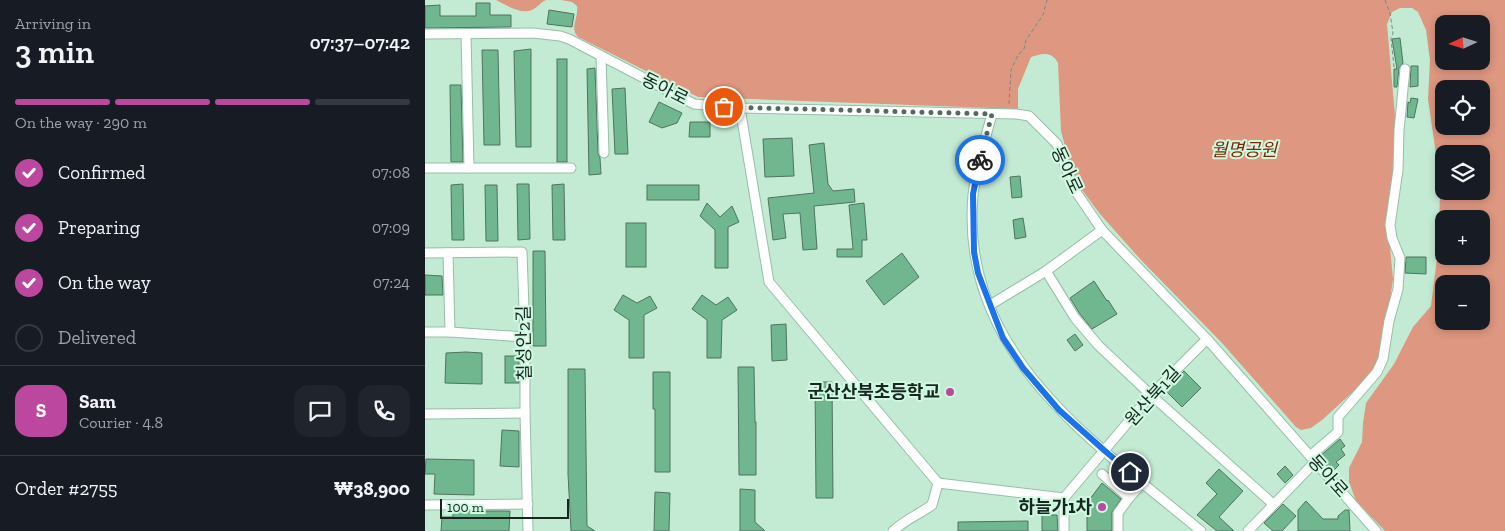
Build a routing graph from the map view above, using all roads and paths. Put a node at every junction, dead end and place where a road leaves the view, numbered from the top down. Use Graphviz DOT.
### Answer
graph roads {
  1 [pos="1047,0"];
  2 [pos="1385,0"];
  3 [pos="425,34"];
  4 [pos="467,34"];
  5 [pos="601,56"];
  6 [pos="1405,69"];
  7 [pos="739,108"];
  8 [pos="992,114"];
  9 [pos="1008,114"];
  10 [pos="604,154"];
  11 [pos="425,168"];
  12 [pos="469,168"];
  13 [pos="571,168"];
  14 [pos="1102,230"];
  15 [pos="425,253"];
  16 [pos="448,253"];
  17 [pos="1046,271"];
  18 [pos="990,305"];
  19 [pos="425,332"];
  20 [pos="450,332"];
  21 [pos="525,337"];
  22 [pos="1207,339"];
  23 [pos="1151,396"];
  24 [pos="525,413"];
  25 [pos="425,414"];
  26 [pos="1105,451"];
  27 [pos="1312,459"];
  28 [pos="1103,474"];
  29 [pos="1143,482"];
  30 [pos="938,483"];
  31 [pos="1064,498"];
  32 [pos="1129,498"];
  33 [pos="528,504"];
  34 [pos="1273,504"];
  35 [pos="425,505"];
  36 [pos="528,531"];
  37 [pos="893,531"];
  38 [pos="1064,531"];
  39 [pos="1118,531"];
  40 [pos="1201,531"];
  41 [pos="1248,531"];
  42 [pos="1376,531"];
  1 -- 9 [label="path"];
  2 -- 6 [label="path"];
  3 -- 4 [label="street, 동아로"];
  4 -- 5 [label="street, 동아로"];
  4 -- 12 [label="street"];
  5 -- 7 [label="street, 동아로"];
  5 -- 10 [label="street"];
  6 -- 27 [label="street"];
  7 -- 8 [label="street, 동아로"];
  7 -- 30 [label="street"];
  8 -- 9 [label="street, 동아로"];
  8 -- 18 [label="street"];
  9 -- 14 [label="street, 동아로"];
  11 -- 12 [label="street"];
  12 -- 13 [label="street"];
  14 -- 17 [label="street"];
  14 -- 22 [label="street, 동아로"];
  15 -- 16 [label="street, 칠성안2길"];
  16 -- 20 [label="street"];
  16 -- 21 [label="street, 칠성안2길"];
  17 -- 18 [label="street"];
  17 -- 23 [label="street"];
  18 -- 26 [label="street"];
  19 -- 20 [label="street"];
  20 -- 21 [label="street"];
  21 -- 24 [label="street, 칠성안2길"];
  22 -- 23 [label="street, 원산북1길"];
  22 -- 27 [label="street, 동아로"];
  23 -- 26 [label="street, 원산북1길"];
  23 -- 34 [label="street"];
  24 -- 25 [label="street"];
  24 -- 33 [label="street, 칠성안2길"];
  26 -- 29 [label="street"];
  26 -- 31 [label="street, 원산북1길"];
  27 -- 34 [label="street"];
  27 -- 42 [label="street, 동아로"];
  28 -- 32 [label="street"];
  29 -- 32 [label="street"];
  29 -- 40 [label="street"];
  30 -- 31 [label="street"];
  30 -- 37 [label="street"];
  31 -- 38 [label="street"];
  32 -- 39 [label="street"];
  33 -- 35 [label="street"];
  33 -- 36 [label="street, 칠성안2길"];
  34 -- 41 [label="street"];
}
